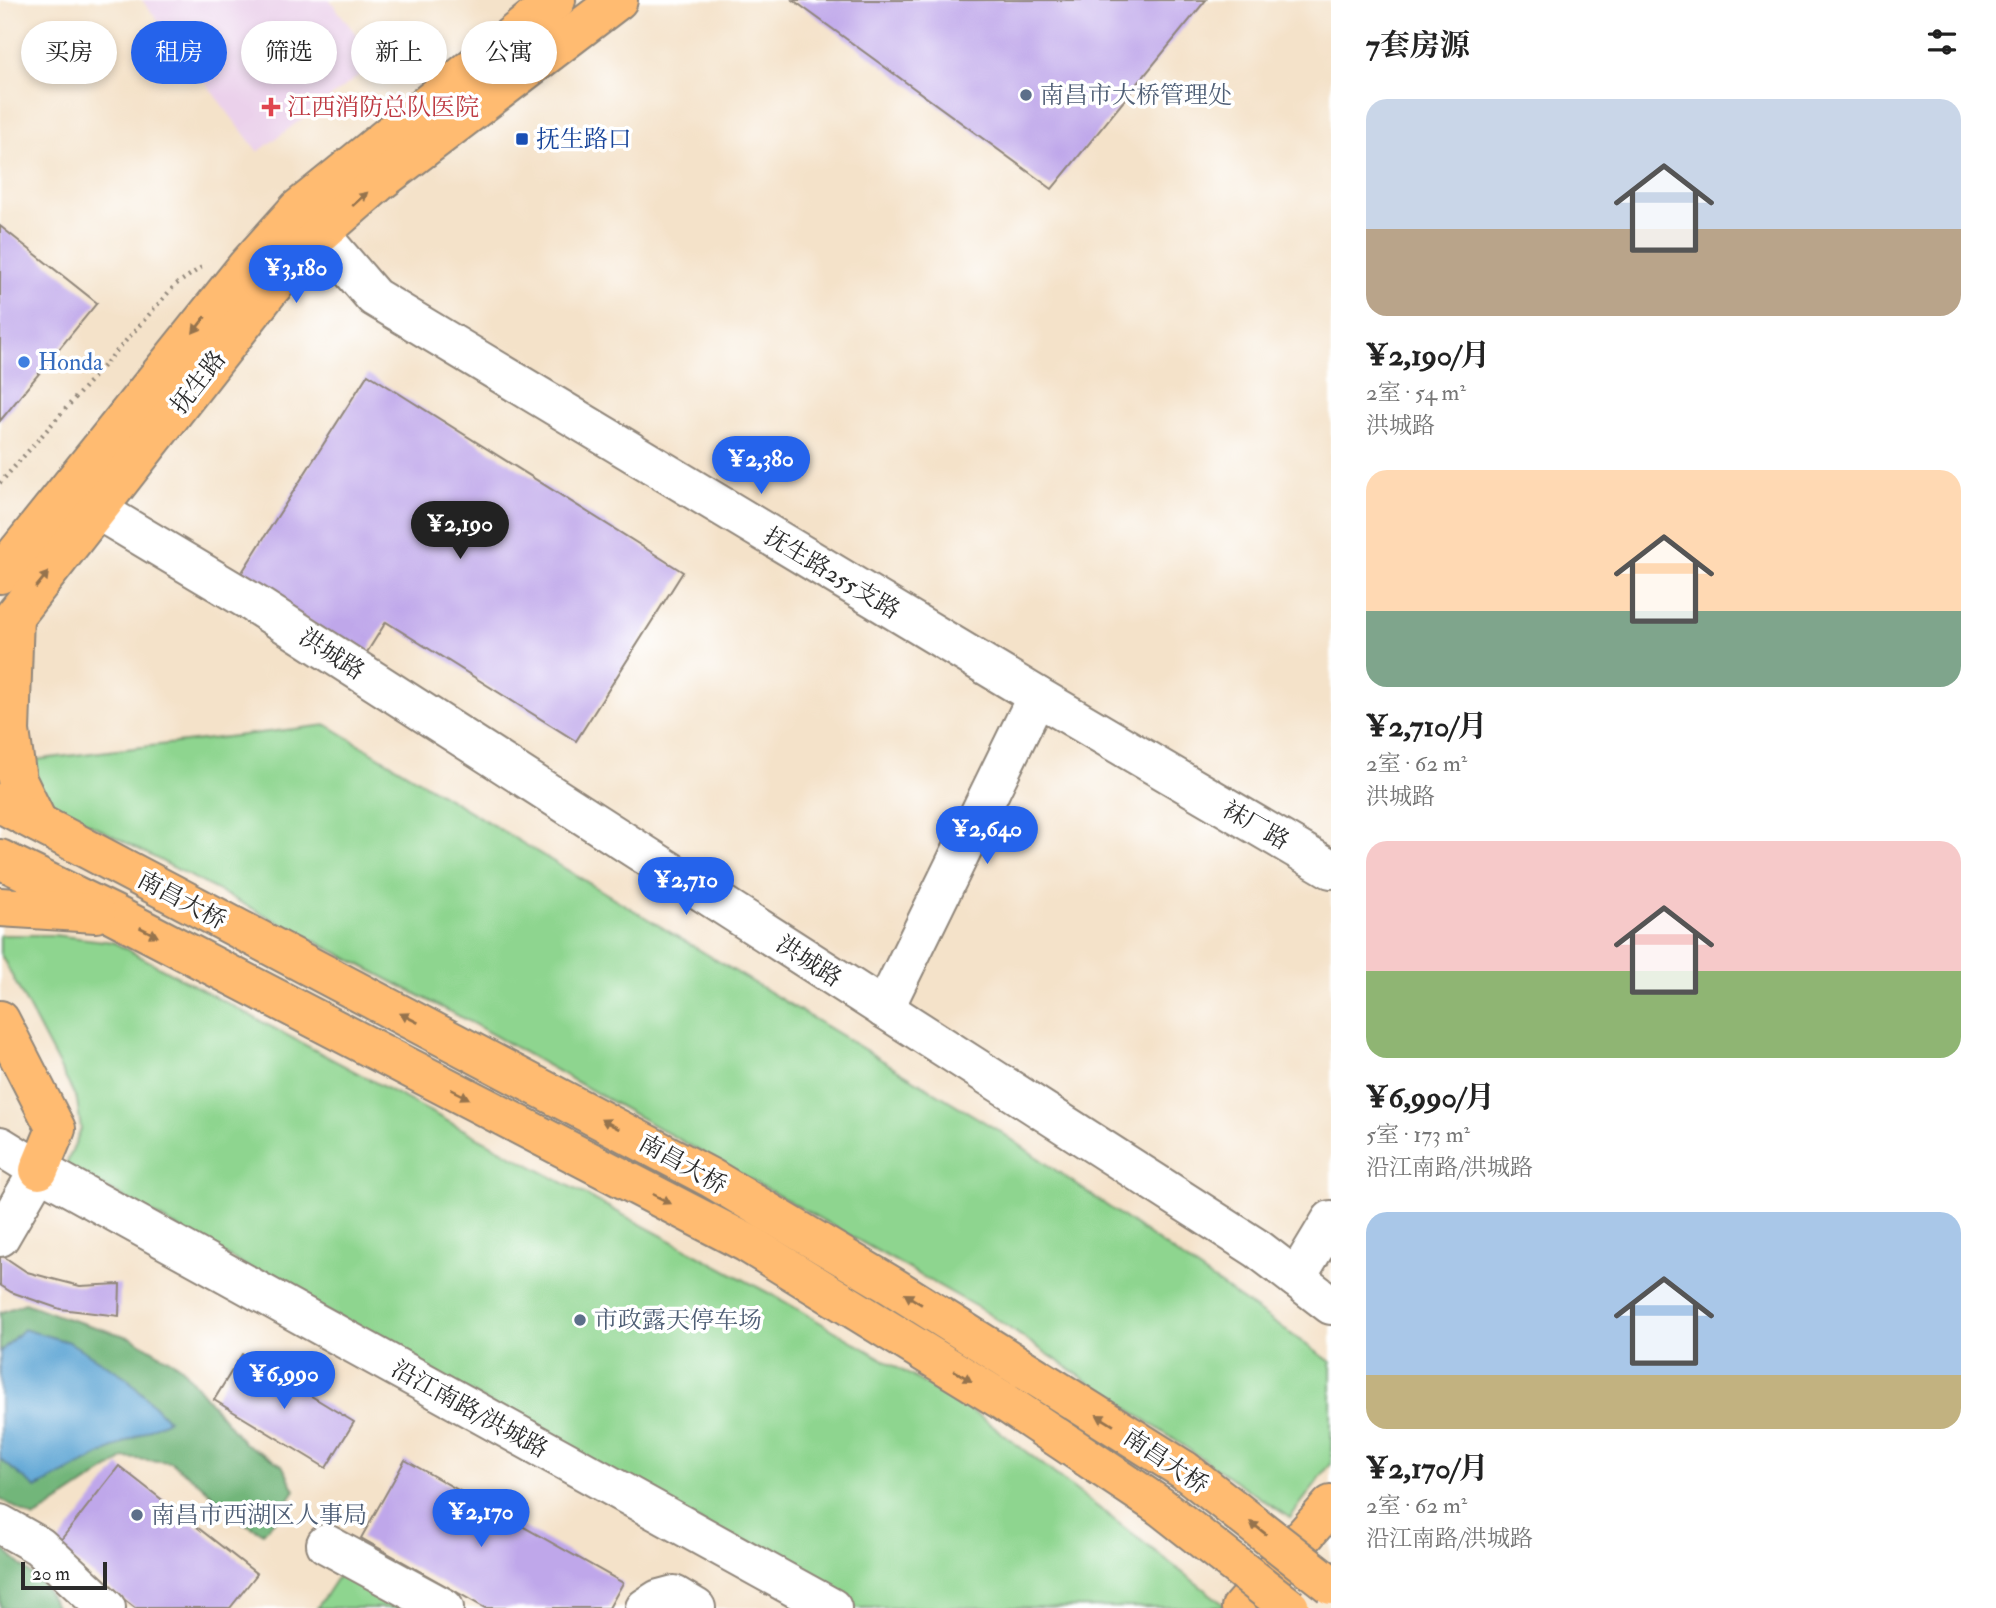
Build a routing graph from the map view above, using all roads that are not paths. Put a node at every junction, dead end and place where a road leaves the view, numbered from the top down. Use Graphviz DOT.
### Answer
graph roads {
  1 [pos="556,0"];
  2 [pos="618,0"];
  3 [pos="320,234"];
  4 [pos="83,501"];
  5 [pos="0,574"];
  6 [pos="7,625"];
  7 [pos="1037,696"];
  8 [pos="1182,781"];
  9 [pos="0,803"];
  10 [pos="38,823"];
  11 [pos="0,859"];
  12 [pos="1331,869"];
  13 [pos="0,907"];
  14 [pos="113,914"];
  15 [pos="884,1009"];
  16 [pos="0,1020"];
  17 [pos="0,1146"];
  18 [pos="38,1170"];
  19 [pos="1331,1220"];
  20 [pos="0,1237"];
  21 [pos="1296,1278"];
  22 [pos="1331,1304"];
  23 [pos="1331,1505"];
  24 [pos="0,1524"];
  25 [pos="326,1544"];
  26 [pos="1331,1585"];
  27 [pos="91,1603"];
  28 [pos="444,1608"];
  29 [pos="645,1608"];
  30 [pos="696,1608"];
  31 [pos="832,1608"];
  32 [pos="1241,1608"];
  33 [pos="1290,1608"];
  1 -- 4 [label="main road, 抚生路, one-way"];
  3 -- 2 [label="main road, 抚生路, one-way"];
  3 -- 4 [label="main road, 抚生路"];
  3 -- 7 [label="street, 抚生路255支路"];
  4 -- 5 [label="main road, 抚生路"];
  6 -- 4 [label="main road, 抚生路, one-way"];
  4 -- 15 [label="street, 洪城路"];
  6 -- 10 [label="main road"];
  7 -- 8 [label="street, 抚生路255支路"];
  7 -- 15 [label="street"];
  8 -- 12 [label="street, 袜厂路"];
  9 -- 10 [label="main road, 南昌大桥"];
  26 -- 10 [label="main road, 南昌大桥, one-way, bridge"];
  11 -- 14 [label="main road, 南昌大桥"];
  13 -- 14 [label="main road"];
  14 -- 33 [label="main road, 南昌大桥, one-way, bridge"];
  15 -- 21 [label="street, 洪城路"];
  16 -- 18 [label="main road"];
  17 -- 18 [label="street, 沿江南路/洪城路"];
  18 -- 20 [label="street"];
  18 -- 31 [label="street, 沿江南路/洪城路"];
  19 -- 21 [label="street"];
  21 -- 22 [label="street, 洪城路"];
  23 -- 32 [label="main road"];
  24 -- 27 [label="street"];
  25 -- 28 [label="street"];
  29 -- 30 [label="street"];
}
